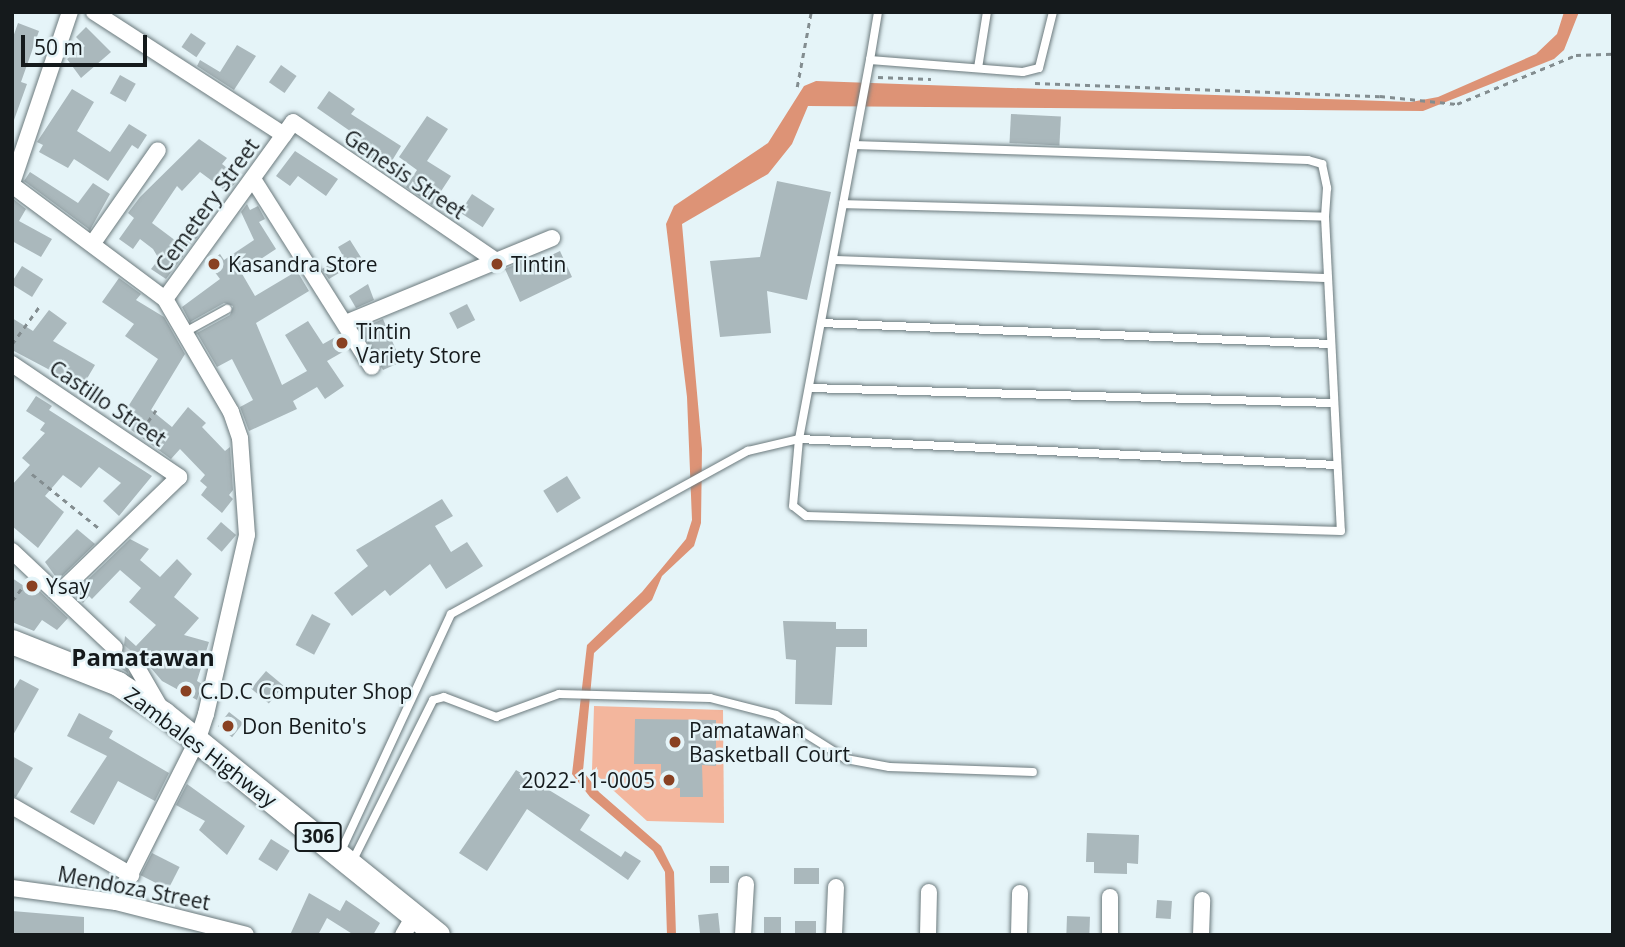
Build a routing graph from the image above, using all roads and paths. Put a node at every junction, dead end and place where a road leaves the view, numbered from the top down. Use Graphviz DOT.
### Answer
graph roads {
  1 [pos="70,12"];
  2 [pos="94,12"];
  3 [pos="811,12"];
  4 [pos="878,12"];
  5 [pos="987,12"];
  6 [pos="1054,12"];
  7 [pos="1613,54"];
  8 [pos="870,60"];
  9 [pos="978,68"];
  10 [pos="867,78"];
  11 [pos="936,79"];
  12 [pos="1033,83"];
  13 [pos="797,87"];
  14 [pos="288,129"];
  15 [pos="854,145"];
  16 [pos="158,150"];
  17 [pos="253,179"];
  18 [pos="12,184"];
  19 [pos="843,204"];
  20 [pos="1325,217"];
  21 [pos="552,237"];
  22 [pos="93,243"];
  23 [pos="493,259"];
  24 [pos="833,260"];
  25 [pos="1328,278"];
  26 [pos="164,299"];
  27 [pos="39,307"];
  28 [pos="227,309"];
  29 [pos="346,323"];
  30 [pos="821,323"];
  31 [pos="184,332"];
  32 [pos="12,344"];
  33 [pos="1331,344"];
  34 [pos="12,364"];
  35 [pos="372,367"];
  36 [pos="809,388"];
  37 [pos="1334,403"];
  38 [pos="156,410"];
  39 [pos="799,439"];
  40 [pos="133,443"];
  41 [pos="1337,465"];
  42 [pos="32,474"];
  43 [pos="113,540"];
  44 [pos="12,551"];
  45 [pos="59,593"];
  46 [pos="12,642"];
  47 [pos="115,648"];
  48 [pos="135,664"];
  49 [pos="164,714"];
  50 [pos="198,741"];
  51 [pos="1033,772"];
  52 [pos="12,806"];
  53 [pos="346,859"];
  54 [pos="131,874"];
  55 [pos="746,884"];
  56 [pos="836,887"];
  57 [pos="12,888"];
  58 [pos="929,891"];
  59 [pos="1020,893"];
  60 [pos="1110,897"];
  61 [pos="1202,900"];
  62 [pos="116,902"];
  63 [pos="409,925"];
  64 [pos="246,935"];
  65 [pos="438,935"];
  66 [pos="743,935"];
  67 [pos="834,935"];
  68 [pos="928,935"];
  69 [pos="1019,935"];
  70 [pos="1110,935"];
  71 [pos="1201,935"];
  1 -- 18 [label="street, Cemetery Street"];
  2 -- 14 [label="street, Cemetery Street"];
  3 -- 13 [label="path"];
  4 -- 8 [label="lane"];
  5 -- 9 [label="lane"];
  6 -- 9 [label="lane"];
  7 -- 12 [label="path"];
  8 -- 9 [label="lane"];
  8 -- 10 [label="lane"];
  10 -- 11 [label="path"];
  10 -- 15 [label="lane"];
  14 -- 17 [label="street, Cemetery Street"];
  14 -- 23 [label="street, Genesis Street"];
  15 -- 19 [label="lane"];
  15 -- 20 [label="lane"];
  16 -- 22 [label="street"];
  17 -- 26 [label="street, Cemetery Street"];
  17 -- 29 [label="street"];
  18 -- 22 [label="street, Cemetery Street"];
  19 -- 20 [label="lane"];
  19 -- 24 [label="lane"];
  20 -- 25 [label="lane"];
  21 -- 23 [label="street"];
  22 -- 26 [label="street, Cemetery Street"];
  23 -- 29 [label="street"];
  24 -- 25 [label="lane"];
  24 -- 30 [label="lane"];
  25 -- 33 [label="lane"];
  26 -- 31 [label="street, Cemetery Street"];
  27 -- 32 [label="path"];
  28 -- 31 [label="lane"];
  29 -- 35 [label="street"];
  30 -- 33 [label="lane"];
  30 -- 36 [label="lane"];
  31 -- 50 [label="street, Cemetery Street"];
  33 -- 37 [label="lane"];
  34 -- 40 [label="street, Castillo Street"];
  36 -- 37 [label="lane"];
  36 -- 39 [label="lane"];
  37 -- 41 [label="lane"];
  38 -- 40 [label="path"];
  39 -- 41 [label="lane"];
  39 -- 41 [label="lane"];
  39 -- 53 [label="lane"];
  40 -- 43 [label="street, Castillo Street"];
  42 -- 43 [label="path"];
  43 -- 45 [label="street"];
  44 -- 45 [label="street"];
  45 -- 47 [label="street"];
  46 -- 49 [label="main road, Zambales Highway / 306"];
  48 -- 49 [label="street"];
  49 -- 50 [label="main road, Zambales Highway / 306"];
  50 -- 53 [label="main road, Zambales Highway / 306"];
  50 -- 54 [label="street, Cemetery Street"];
  51 -- 53 [label="lane"];
  52 -- 54 [label="street"];
  53 -- 63 [label="main road, Zambales Highway / 306"];
  54 -- 62 [label="street, Cemetery Street"];
  55 -- 66 [label="street"];
  56 -- 67 [label="street"];
  57 -- 62 [label="street, Mendoza Street"];
  58 -- 68 [label="street"];
  59 -- 69 [label="street"];
  60 -- 70 [label="street"];
  61 -- 71 [label="street"];
  62 -- 64 [label="street, Mendoza Street"];
  63 -- 65 [label="main road, Zambales Highway / 306"];
}
